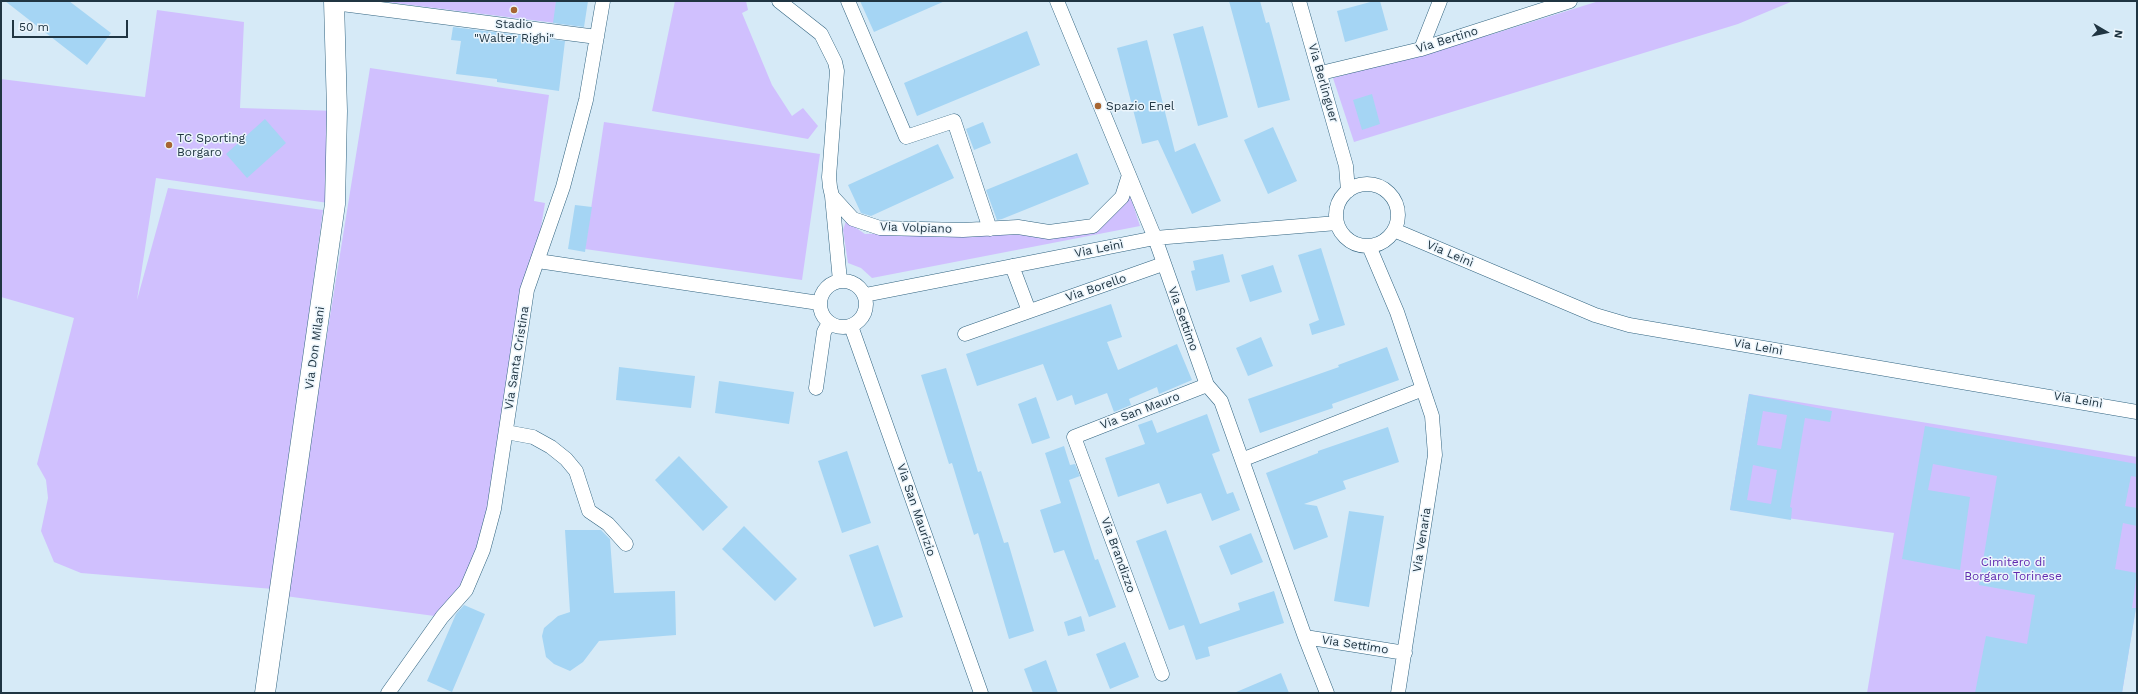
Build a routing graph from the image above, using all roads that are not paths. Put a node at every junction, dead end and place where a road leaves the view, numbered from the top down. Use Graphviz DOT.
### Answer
graph roads {
  1 [pos="603,1"];
  2 [pos="779,1"];
  3 [pos="848,1"];
  4 [pos="1057,1"];
  5 [pos="1299,1"];
  6 [pos="1440,1"];
  7 [pos="1570,1"];
  8 [pos="334,2"];
  9 [pos="597,37"];
  10 [pos="1421,49"];
  11 [pos="1321,73"];
  12 [pos="1346,166"];
  13 [pos="1129,175"];
  14 [pos="1362,185"];
  15 [pos="1348,191"];
  16 [pos="832,196"];
  17 [pos="1337,223"];
  18 [pos="990,229"];
  19 [pos="1394,230"];
  20 [pos="1155,238"];
  21 [pos="1369,246"];
  22 [pos="538,261"];
  23 [pos="1163,264"];
  24 [pos="1012,266"];
  25 [pos="840,280"];
  26 [pos="865,295"];
  27 [pos="819,303"];
  28 [pos="1029,311"];
  29 [pos="829,323"];
  30 [pos="851,326"];
  31 [pos="965,334"];
  32 [pos="1207,385"];
  33 [pos="816,388"];
  34 [pos="1423,389"];
  35 [pos="2137,412"];
  36 [pos="506,432"];
  37 [pos="1074,437"];
  38 [pos="1244,459"];
  39 [pos="626,544"];
  40 [pos="1306,637"];
  41 [pos="1405,653"];
  42 [pos="1162,674"];
  43 [pos="265,693"];
  44 [pos="388,693"];
  45 [pos="981,693"];
  46 [pos="1327,693"];
  47 [pos="1398,693"];
  1 -- 9 [label="street, Via Santa Cristina"];
  2 -- 16 [label="street"];
  3 -- 18 [label="street"];
  4 -- 13 [label="street, Via Settimo"];
  5 -- 11 [label="street, Via Berlinguer"];
  6 -- 10 [label="street"];
  7 -- 10 [label="street, Via Bertino"];
  8 -- 9 [label="street"];
  8 -- 43 [label="street, Via Don Milani"];
  9 -- 22 [label="street, Via Santa Cristina"];
  10 -- 11 [label="street, Via Bertino"];
  11 -- 12 [label="street, Via Berlinguer"];
  12 -- 14 [label="street"];
  12 -- 15 [label="street"];
  13 -- 18 [label="street, Via Volpiano"];
  13 -- 20 [label="street, Via Settimo"];
  14 -- 15 [label="street"];
  14 -- 19 [label="street"];
  15 -- 17 [label="street"];
  16 -- 18 [label="street, Via Volpiano"];
  16 -- 25 [label="street"];
  17 -- 20 [label="street, Via Leinì"];
  17 -- 21 [label="street"];
  19 -- 21 [label="street"];
  19 -- 35 [label="street, Via Leinì"];
  20 -- 23 [label="street, Via Settimo"];
  20 -- 24 [label="street, Via Leinì"];
  21 -- 34 [label="street, Via Venaria"];
  22 -- 27 [label="street"];
  22 -- 36 [label="street, Via Santa Cristina"];
  23 -- 28 [label="street, Via Borello"];
  23 -- 32 [label="street, Via Settimo"];
  24 -- 26 [label="street, Via Leinì"];
  24 -- 28 [label="street"];
  25 -- 26 [label="street"];
  25 -- 27 [label="street"];
  26 -- 30 [label="street"];
  27 -- 29 [label="street"];
  28 -- 31 [label="street, Via Borello"];
  29 -- 30 [label="street"];
  29 -- 33 [label="street"];
  30 -- 45 [label="street, Via San Maurizio"];
  32 -- 37 [label="street, Via San Mauro"];
  32 -- 38 [label="street, Via Settimo"];
  34 -- 38 [label="street"];
  34 -- 41 [label="street, Via Venaria"];
  36 -- 39 [label="street"];
  36 -- 44 [label="street, Via Santa Cristina"];
  37 -- 42 [label="street, Via Brandizzo"];
  38 -- 40 [label="street, Via Settimo"];
  40 -- 41 [label="street, Via Settimo"];
  40 -- 46 [label="street, Via Settimo"];
  41 -- 47 [label="street, Via Venaria"];
}
